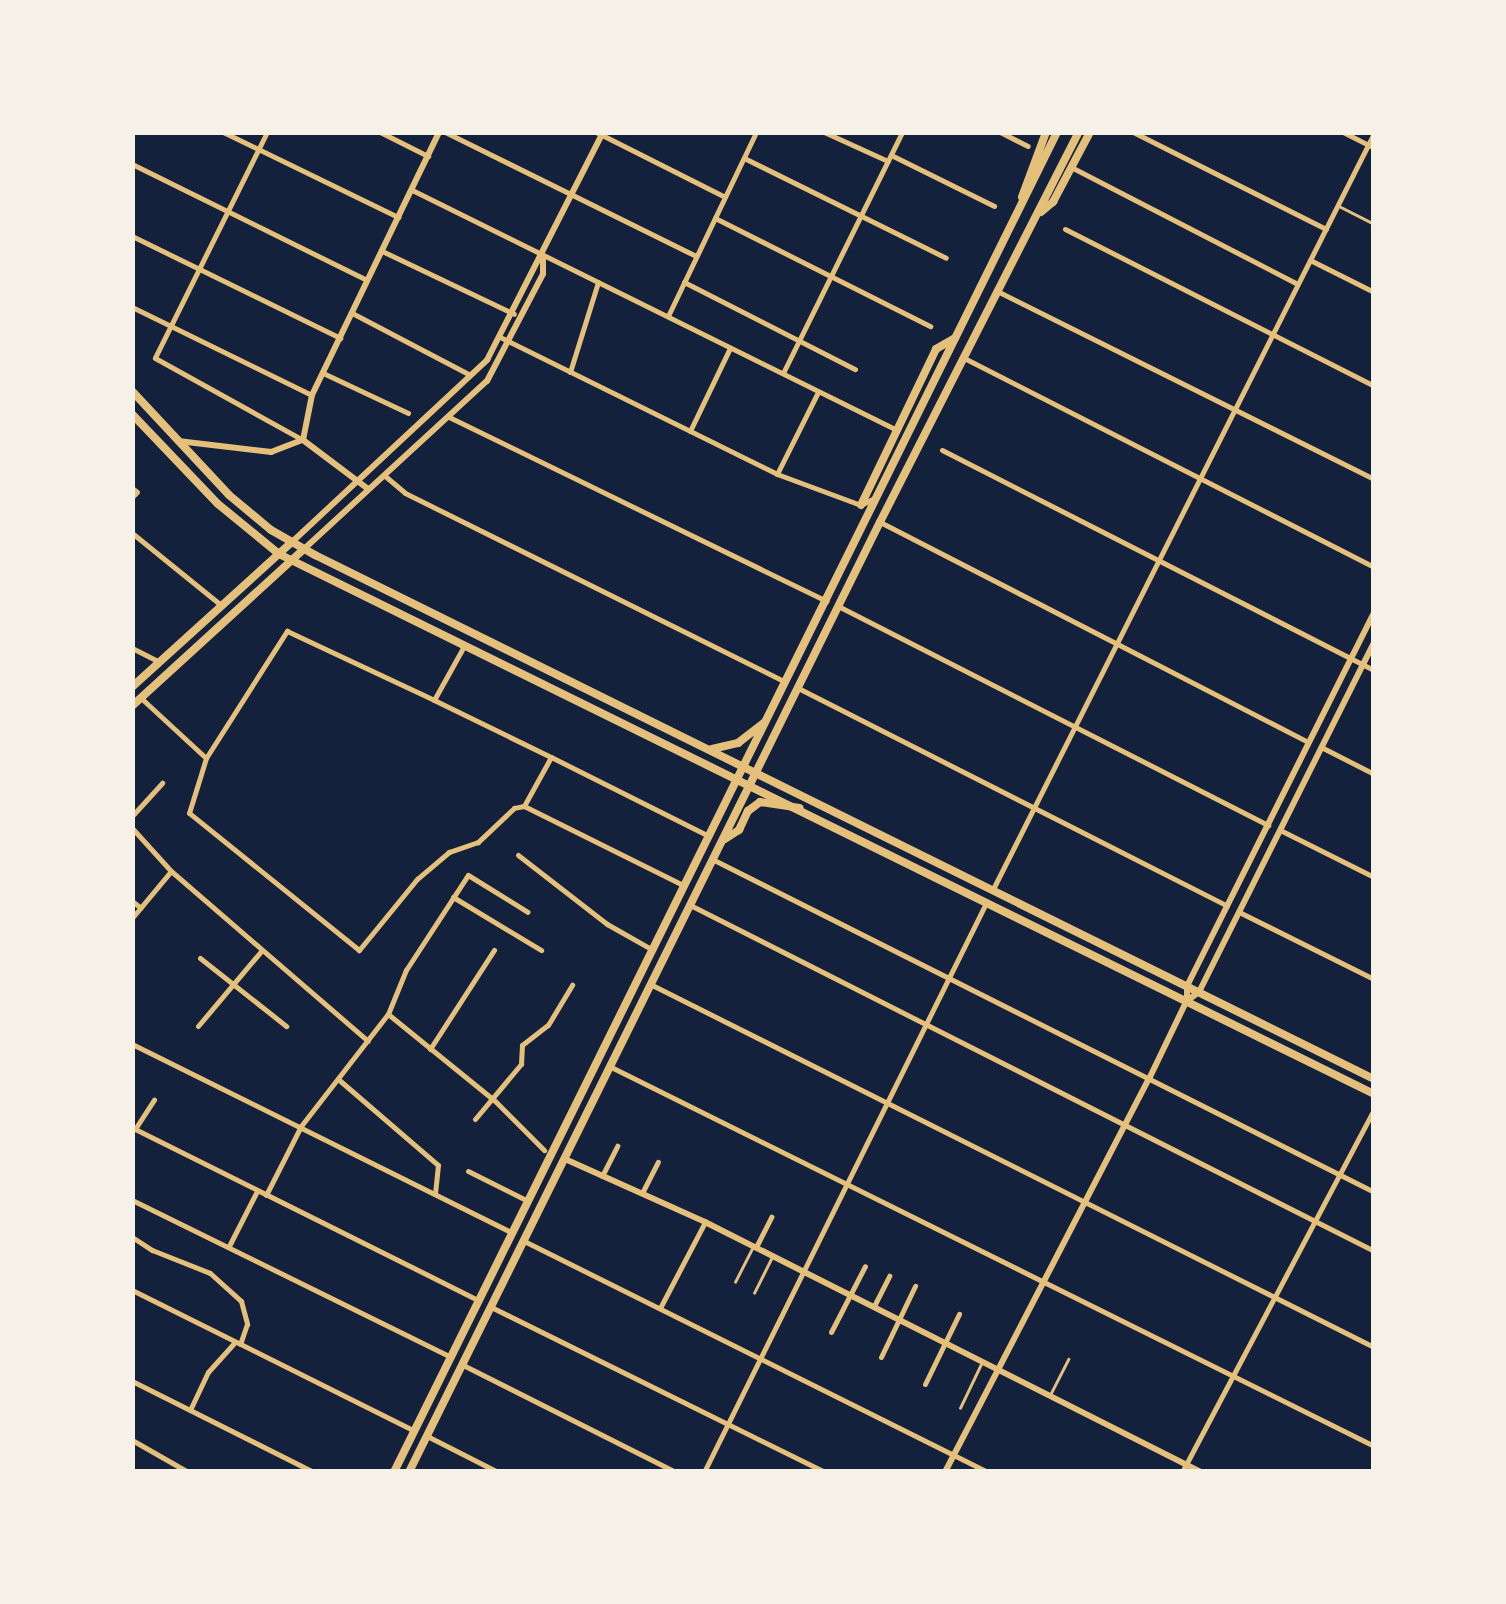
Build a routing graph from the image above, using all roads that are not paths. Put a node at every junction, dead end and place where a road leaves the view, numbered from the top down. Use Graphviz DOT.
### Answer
graph roads {
  1 [pos="223,132"];
  2 [pos="267,132"];
  3 [pos="380,132"];
  4 [pos="442,132"];
  5 [pos="746,132"];
  6 [pos="824,132"];
  7 [pos="902,132"];
  8 [pos="1000,132"];
  9 [pos="1046,132"];
  10 [pos="1058,132"];
  11 [pos="1079,132"];
  12 [pos="1090,132"];
  13 [pos="1134,132"];
  14 [pos="1343,132"];
  15 [pos="1374,133"];
  16 [pos="600,134"];
  17 [pos="755,134"];
  18 [pos="1028,146"];
  19 [pos="1370,147"];
  20 [pos="258,150"];
  21 [pos="428,156"];
  22 [pos="744,158"];
  23 [pos="890,158"];
  24 [pos="132,164"];
  25 [pos="1071,168"];
  26 [pos="412,190"];
  27 [pos="725,197"];
  28 [pos="572,198"];
  29 [pos="994,206"];
  30 [pos="1338,206"];
  31 [pos="1020,207"];
  32 [pos="228,212"];
  33 [pos="862,215"];
  34 [pos="1038,215"];
  35 [pos="398,217"];
  36 [pos="715,218"];
  37 [pos="1374,224"];
  38 [pos="1065,229"];
  39 [pos="1326,230"];
  40 [pos="132,236"];
  41 [pos="382,251"];
  42 [pos="543,255"];
  43 [pos="696,256"];
  44 [pos="946,258"];
  45 [pos="1310,260"];
  46 [pos="199,269"];
  47 [pos="831,276"];
  48 [pos="368,280"];
  49 [pos="598,282"];
  50 [pos="684,282"];
  51 [pos="1298,284"];
  52 [pos="999,292"];
  53 [pos="1374,292"];
  54 [pos="132,306"];
  55 [pos="352,313"];
  56 [pos="514,314"];
  57 [pos="668,316"];
  58 [pos="171,326"];
  59 [pos="930,326"];
  60 [pos="1273,336"];
  61 [pos="340,338"];
  62 [pos="502,338"];
  63 [pos="956,338"];
  64 [pos="800,340"];
  65 [pos="511,343"];
  66 [pos="730,347"];
  67 [pos="966,358"];
  68 [pos="854,369"];
  69 [pos="570,372"];
  70 [pos="323,374"];
  71 [pos="783,374"];
  72 [pos="472,377"];
  73 [pos="1374,386"];
  74 [pos="132,391"];
  75 [pos="818,391"];
  76 [pos="312,395"];
  77 [pos="1236,410"];
  78 [pos="408,413"];
  79 [pos="132,414"];
  80 [pos="447,416"];
  81 [pos="897,430"];
  82 [pos="690,431"];
  83 [pos="909,433"];
  84 [pos="303,440"];
  85 [pos="178,441"];
  86 [pos="925,441"];
  87 [pos="942,450"];
  88 [pos="881,462"];
  89 [pos="382,474"];
  90 [pos="777,474"];
  91 [pos="358,478"];
  92 [pos="1374,479"];
  93 [pos="885,481"];
  94 [pos="1200,481"];
  95 [pos="367,488"];
  96 [pos="877,496"];
  97 [pos="861,505"];
  98 [pos="880,522"];
  99 [pos="132,532"];
  100 [pos="292,542"];
  101 [pos="304,549"];
  102 [pos="279,554"];
  103 [pos="293,561"];
  104 [pos="1160,563"];
  105 [pos="1374,567"];
  106 [pos="826,601"];
  107 [pos="222,606"];
  108 [pos="838,606"];
  109 [pos="1374,612"];
  110 [pos="1374,642"];
  111 [pos="464,644"];
  112 [pos="1118,647"];
  113 [pos="132,648"];
  114 [pos="1350,658"];
  115 [pos="160,662"];
  116 [pos="1362,664"];
  117 [pos="1374,670"];
  118 [pos="786,682"];
  119 [pos="132,687"];
  120 [pos="798,688"];
  121 [pos="141,698"];
  122 [pos="434,700"];
  123 [pos="132,706"];
  124 [pos="768,719"];
  125 [pos="1077,729"];
  126 [pos="1308,742"];
  127 [pos="1321,748"];
  128 [pos="712,749"];
  129 [pos="551,757"];
  130 [pos="206,758"];
  131 [pos="745,766"];
  132 [pos="756,771"];
  133 [pos="1374,774"];
  134 [pos="739,778"];
  135 [pos="162,784"];
  136 [pos="750,784"];
  137 [pos="524,806"];
  138 [pos="800,808"];
  139 [pos="1036,811"];
  140 [pos="132,816"];
  141 [pos="1268,824"];
  142 [pos="132,828"];
  143 [pos="1280,830"];
  144 [pos="710,836"];
  145 [pos="723,843"];
  146 [pos="518,855"];
  147 [pos="714,860"];
  148 [pos="171,870"];
  149 [pos="1374,877"];
  150 [pos="686,886"];
  151 [pos="994,890"];
  152 [pos="453,897"];
  153 [pos="132,901"];
  154 [pos="987,901"];
  155 [pos="692,906"];
  156 [pos="1227,906"];
  157 [pos="141,908"];
  158 [pos="528,912"];
  159 [pos="1239,912"];
  160 [pos="132,918"];
  161 [pos="262,950"];
  162 [pos="494,950"];
  163 [pos="541,950"];
  164 [pos="654,951"];
  165 [pos="200,958"];
  166 [pos="948,978"];
  167 [pos="1374,979"];
  168 [pos="234,983"];
  169 [pos="572,985"];
  170 [pos="652,985"];
  171 [pos="1187,986"];
  172 [pos="1199,992"];
  173 [pos="1186,1000"];
  174 [pos="388,1014"];
  175 [pos="925,1025"];
  176 [pos="198,1026"];
  177 [pos="286,1026"];
  178 [pos="368,1041"];
  179 [pos="132,1044"];
  180 [pos="430,1049"];
  181 [pos="611,1067"];
  182 [pos="1148,1078"];
  183 [pos="338,1079"];
  184 [pos="1374,1079"];
  185 [pos="1374,1094"];
  186 [pos="154,1100"];
  187 [pos="494,1100"];
  188 [pos="887,1103"];
  189 [pos="1374,1110"];
  190 [pos="475,1120"];
  191 [pos="1124,1125"];
  192 [pos="301,1126"];
  193 [pos="134,1130"];
  194 [pos="617,1146"];
  195 [pos="544,1150"];
  196 [pos="565,1159"];
  197 [pos="658,1162"];
  198 [pos="468,1171"];
  199 [pos="1340,1175"];
  200 [pos="602,1176"];
  201 [pos="847,1184"];
  202 [pos="258,1190"];
  203 [pos="1374,1192"];
  204 [pos="266,1194"];
  205 [pos="435,1194"];
  206 [pos="642,1194"];
  207 [pos="132,1200"];
  208 [pos="528,1201"];
  209 [pos="1084,1202"];
  210 [pos="771,1217"];
  211 [pos="705,1222"];
  212 [pos="1316,1222"];
  213 [pos="512,1233"];
  214 [pos="132,1237"];
  215 [pos="524,1241"];
  216 [pos="230,1246"];
  217 [pos="755,1246"];
  218 [pos="1374,1251"];
  219 [pos="773,1256"];
  220 [pos="865,1266"];
  221 [pos="805,1271"];
  222 [pos="888,1276"];
  223 [pos="1042,1281"];
  224 [pos="735,1282"];
  225 [pos="915,1286"];
  226 [pos="132,1290"];
  227 [pos="754,1293"];
  228 [pos="850,1295"];
  229 [pos="1276,1298"];
  230 [pos="478,1300"];
  231 [pos="874,1306"];
  232 [pos="491,1307"];
  233 [pos="660,1308"];
  234 [pos="959,1314"];
  235 [pos="899,1319"];
  236 [pos="831,1332"];
  237 [pos="238,1342"];
  238 [pos="945,1342"];
  239 [pos="1374,1347"];
  240 [pos="451,1357"];
  241 [pos="880,1357"];
  242 [pos="760,1358"];
  243 [pos="1068,1360"];
  244 [pos="982,1361"];
  245 [pos="463,1365"];
  246 [pos="997,1368"];
  247 [pos="1234,1376"];
  248 [pos="133,1382"];
  249 [pos="925,1384"];
  250 [pos="1050,1395"];
  251 [pos="960,1408"];
  252 [pos="190,1410"];
  253 [pos="728,1424"];
  254 [pos="415,1430"];
  255 [pos="427,1436"];
  256 [pos="132,1440"];
  257 [pos="1374,1446"];
  258 [pos="954,1454"];
  259 [pos="1184,1468"];
  260 [pos="825,1471"];
  261 [pos="188,1472"];
  262 [pos="314,1472"];
  263 [pos="394,1472"];
  264 [pos="409,1472"];
  265 [pos="498,1472"];
  266 [pos="676,1472"];
  267 [pos="704,1472"];
  268 [pos="945,1472"];
  269 [pos="988,1472"];
  270 [pos="1201,1472"];
  1 -- 20 [label="street"];
  2 -- 20 [label="street"];
  3 -- 21 [label="street"];
  4 -- 21 [label="street"];
  4 -- 28 [label="street"];
  5 -- 17 [label="street"];
  6 -- 23 [label="street"];
  7 -- 23 [label="street"];
  8 -- 18 [label="street"];
  9 -- 31 [label="main road"];
  10 -- 31 [label="main road"];
  11 -- 34 [label="main road"];
  12 -- 25 [label="main road"];
  13 -- 39 [label="street"];
  14 -- 19 [label="street"];
  15 -- 19 [label="street"];
  16 -- 27 [label="street"];
  16 -- 28 [label="street"];
  17 -- 22 [label="street"];
  19 -- 30 [label="street"];
  20 -- 32 [label="street"];
  20 -- 35 [label="street"];
  21 -- 26 [label="street"];
  22 -- 27 [label="street"];
  22 -- 33 [label="street"];
  23 -- 29 [label="street"];
  23 -- 33 [label="street"];
  24 -- 32 [label="street"];
  25 -- 34 [label="main road"];
  25 -- 51 [label="street"];
  26 -- 35 [label="street"];
  26 -- 42 [label="street"];
  27 -- 36 [label="street"];
  28 -- 42 [label="street"];
  28 -- 43 [label="street"];
  30 -- 37 [label="lane"];
  30 -- 39 [label="street"];
  31 -- 63 [label="main road"];
  32 -- 46 [label="street"];
  32 -- 48 [label="street"];
  33 -- 44 [label="street"];
  33 -- 47 [label="street"];
  34 -- 52 [label="main road"];
  35 -- 41 [label="street"];
  36 -- 43 [label="street"];
  36 -- 47 [label="street"];
  38 -- 60 [label="street"];
  39 -- 45 [label="street"];
  40 -- 46 [label="street"];
  41 -- 48 [label="street"];
  41 -- 56 [label="street"];
  42 -- 49 [label="street"];
  42 -- 56 [label="street"];
  42 -- 65 [label="street"];
  43 -- 50 [label="street"];
  45 -- 51 [label="street"];
  45 -- 53 [label="street"];
  46 -- 58 [label="street"];
  46 -- 61 [label="street"];
  47 -- 59 [label="street"];
  47 -- 64 [label="street"];
  48 -- 55 [label="street"];
  49 -- 57 [label="street"];
  49 -- 69 [label="street"];
  50 -- 57 [label="street"];
  50 -- 64 [label="street"];
  51 -- 60 [label="street"];
  52 -- 67 [label="main road"];
  52 -- 77 [label="street"];
  54 -- 58 [label="street"];
  55 -- 61 [label="street"];
  55 -- 72 [label="street"];
  56 -- 62 [label="street"];
  57 -- 66 [label="street"];
  58 -- 76 [label="street"];
  58 -- 84 [label="street"];
  60 -- 73 [label="street"];
  60 -- 77 [label="street"];
  61 -- 70 [label="street"];
  62 -- 65 [label="street"];
  62 -- 72 [label="street"];
  63 -- 81 [label="main road"];
  63 -- 83 [label="main road"];
  64 -- 68 [label="street"];
  64 -- 71 [label="street"];
  65 -- 69 [label="street"];
  65 -- 80 [label="street"];
  66 -- 71 [label="street"];
  66 -- 82 [label="street"];
  67 -- 86 [label="main road"];
  67 -- 94 [label="street"];
  69 -- 82 [label="street"];
  70 -- 76 [label="street"];
  70 -- 78 [label="street"];
  71 -- 75 [label="street"];
  72 -- 91 [label="street"];
  74 -- 85 [label="main road"];
  75 -- 81 [label="street"];
  75 -- 90 [label="street"];
  76 -- 84 [label="street"];
  77 -- 92 [label="street"];
  77 -- 94 [label="street"];
  79 -- 102 [label="main road"];
  80 -- 89 [label="street"];
  80 -- 106 [label="street"];
  81 -- 88 [label="main road"];
  82 -- 90 [label="street"];
  83 -- 86 [label="main road"];
  83 -- 93 [label="main road"];
  84 -- 85 [label="street"];
  84 -- 91 [label="street"];
  85 -- 100 [label="main road"];
  86 -- 98 [label="main road"];
  87 -- 104 [label="street"];
  88 -- 93 [label="main road"];
  88 -- 97 [label="main road"];
  89 -- 95 [label="street"];
  89 -- 118 [label="street"];
  90 -- 97 [label="street"];
  91 -- 95 [label="street"];
  91 -- 100 [label="street"];
  93 -- 96 [label="main road"];
  94 -- 104 [label="street"];
  94 -- 105 [label="street"];
  95 -- 101 [label="street"];
  96 -- 97 [label="street"];
  96 -- 106 [label="main road"];
  98 -- 108 [label="main road"];
  98 -- 112 [label="street"];
  99 -- 107 [label="street"];
  100 -- 101 [label="main road"];
  100 -- 102 [label="main road"];
  101 -- 103 [label="main road"];
  101 -- 128 [label="main road"];
  102 -- 103 [label="main road"];
  102 -- 107 [label="main road"];
  103 -- 111 [label="main road"];
  103 -- 121 [label="main road"];
  104 -- 112 [label="street"];
  104 -- 114 [label="street"];
  106 -- 118 [label="main road"];
  107 -- 115 [label="main road"];
  108 -- 120 [label="main road"];
  108 -- 125 [label="street"];
  109 -- 114 [label="street"];
  110 -- 116 [label="street"];
  111 -- 122 [label="street"];
  111 -- 134 [label="main road"];
  112 -- 125 [label="street"];
  112 -- 126 [label="street"];
  113 -- 115 [label="street"];
  114 -- 116 [label="street"];
  114 -- 126 [label="street"];
  115 -- 119 [label="main road"];
  116 -- 117 [label="street"];
  116 -- 127 [label="street"];
  118 -- 124 [label="main road"];
  120 -- 132 [label="main road"];
  120 -- 139 [label="street"];
  121 -- 123 [label="main road"];
  121 -- 130 [label="street"];
  122 -- 129 [label="street"];
  122 -- 130 [label="street"];
  124 -- 128 [label="main road"];
  124 -- 131 [label="main road"];
  125 -- 139 [label="street"];
  125 -- 141 [label="street"];
  126 -- 141 [label="street"];
  127 -- 133 [label="street"];
  127 -- 143 [label="street"];
  128 -- 131 [label="main road"];
  129 -- 137 [label="street"];
  129 -- 144 [label="street"];
  130 -- 137 [label="street"];
  131 -- 132 [label="main road"];
  131 -- 134 [label="main road"];
  132 -- 136 [label="main road"];
  132 -- 151 [label="main road"];
  134 -- 136 [label="main road"];
  134 -- 144 [label="main road"];
  135 -- 140 [label="street"];
  136 -- 138 [label="main road"];
  136 -- 145 [label="main road"];
  137 -- 150 [label="street"];
  138 -- 145 [label="main road"];
  138 -- 154 [label="main road"];
  139 -- 151 [label="street"];
  139 -- 156 [label="street"];
  141 -- 156 [label="street"];
  142 -- 148 [label="street"];
  143 -- 149 [label="street"];
  143 -- 159 [label="street"];
  144 -- 150 [label="main road"];
  145 -- 147 [label="main road"];
  146 -- 164 [label="street"];
  147 -- 155 [label="main road"];
  147 -- 166 [label="street"];
  148 -- 157 [label="street"];
  148 -- 161 [label="street"];
  150 -- 164 [label="main road"];
  151 -- 171 [label="main road"];
  152 -- 158 [label="street"];
  152 -- 163 [label="street"];
  152 -- 174 [label="street"];
  153 -- 157 [label="street"];
  154 -- 166 [label="street"];
  154 -- 173 [label="main road"];
  155 -- 170 [label="main road"];
  155 -- 175 [label="street"];
  156 -- 171 [label="street"];
  157 -- 160 [label="street"];
  159 -- 167 [label="street"];
  159 -- 172 [label="street"];
  161 -- 168 [label="street"];
  161 -- 178 [label="street"];
  162 -- 180 [label="street"];
  164 -- 208 [label="main road"];
  165 -- 168 [label="street"];
  166 -- 175 [label="street"];
  166 -- 182 [label="street"];
  168 -- 176 [label="street"];
  168 -- 177 [label="street"];
  169 -- 187 [label="street"];
  170 -- 181 [label="main road"];
  170 -- 188 [label="street"];
  171 -- 172 [label="main road"];
  171 -- 173 [label="street"];
  172 -- 173 [label="street"];
  172 -- 184 [label="main road"];
  173 -- 182 [label="street"];
  173 -- 185 [label="main road"];
  174 -- 178 [label="street"];
  174 -- 180 [label="street"];
  175 -- 188 [label="street"];
  175 -- 191 [label="street"];
  178 -- 183 [label="street"];
  179 -- 192 [label="street"];
  180 -- 187 [label="street"];
  181 -- 196 [label="main road"];
  181 -- 201 [label="street"];
  182 -- 191 [label="street"];
  182 -- 199 [label="street"];
  183 -- 192 [label="street"];
  183 -- 205 [label="street"];
  186 -- 193 [label="street"];
  187 -- 190 [label="street"];
  187 -- 195 [label="street"];
  188 -- 201 [label="street"];
  188 -- 209 [label="street"];
  189 -- 199 [label="street"];
  191 -- 209 [label="street"];
  191 -- 212 [label="street"];
  192 -- 204 [label="street"];
  192 -- 205 [label="street"];
  193 -- 202 [label="street"];
  194 -- 200 [label="street"];
  196 -- 200 [label="street"];
  196 -- 215 [label="main road"];
  197 -- 206 [label="street"];
  198 -- 208 [label="street"];
  199 -- 203 [label="street"];
  199 -- 212 [label="street"];
  200 -- 206 [label="street"];
  201 -- 221 [label="street"];
  201 -- 223 [label="street"];
  202 -- 204 [label="street"];
  202 -- 216 [label="street"];
  204 -- 230 [label="street"];
  205 -- 213 [label="street"];
  206 -- 211 [label="street"];
  207 -- 216 [label="street"];
  208 -- 213 [label="main road"];
  209 -- 223 [label="street"];
  209 -- 229 [label="street"];
  210 -- 217 [label="street"];
  211 -- 217 [label="street"];
  211 -- 233 [label="street"];
  212 -- 218 [label="street"];
  212 -- 229 [label="street"];
  213 -- 230 [label="main road"];
  214 -- 237 [label="street"];
  215 -- 232 [label="main road"];
  215 -- 233 [label="street"];
  216 -- 240 [label="street"];
  217 -- 219 [label="street"];
  217 -- 224 [label="lane"];
  219 -- 221 [label="street"];
  219 -- 227 [label="lane"];
  220 -- 228 [label="street"];
  221 -- 228 [label="street"];
  221 -- 242 [label="street"];
  222 -- 231 [label="street"];
  223 -- 246 [label="street"];
  223 -- 247 [label="street"];
  225 -- 235 [label="street"];
  226 -- 237 [label="street"];
  228 -- 231 [label="street"];
  228 -- 236 [label="street"];
  229 -- 239 [label="street"];
  229 -- 247 [label="street"];
  230 -- 240 [label="main road"];
  231 -- 235 [label="street"];
  232 -- 245 [label="main road"];
  232 -- 253 [label="street"];
  233 -- 242 [label="street"];
  234 -- 238 [label="street"];
  235 -- 238 [label="street"];
  235 -- 241 [label="street"];
  237 -- 252 [label="street"];
  237 -- 254 [label="street"];
  238 -- 244 [label="street"];
  238 -- 249 [label="street"];
  240 -- 254 [label="main road"];
  242 -- 253 [label="street"];
  242 -- 258 [label="street"];
  243 -- 250 [label="lane"];
  244 -- 246 [label="street"];
  244 -- 251 [label="lane"];
  245 -- 255 [label="main road"];
  245 -- 266 [label="street"];
  246 -- 250 [label="street"];
  246 -- 258 [label="street"];
  247 -- 257 [label="street"];
  247 -- 259 [label="street"];
  248 -- 252 [label="street"];
  250 -- 259 [label="street"];
  252 -- 262 [label="street"];
  253 -- 260 [label="street"];
  253 -- 267 [label="street"];
  254 -- 263 [label="main road"];
  255 -- 264 [label="main road"];
  255 -- 265 [label="street"];
  256 -- 261 [label="street"];
  258 -- 268 [label="street"];
  258 -- 269 [label="street"];
  259 -- 270 [label="street"];
}
